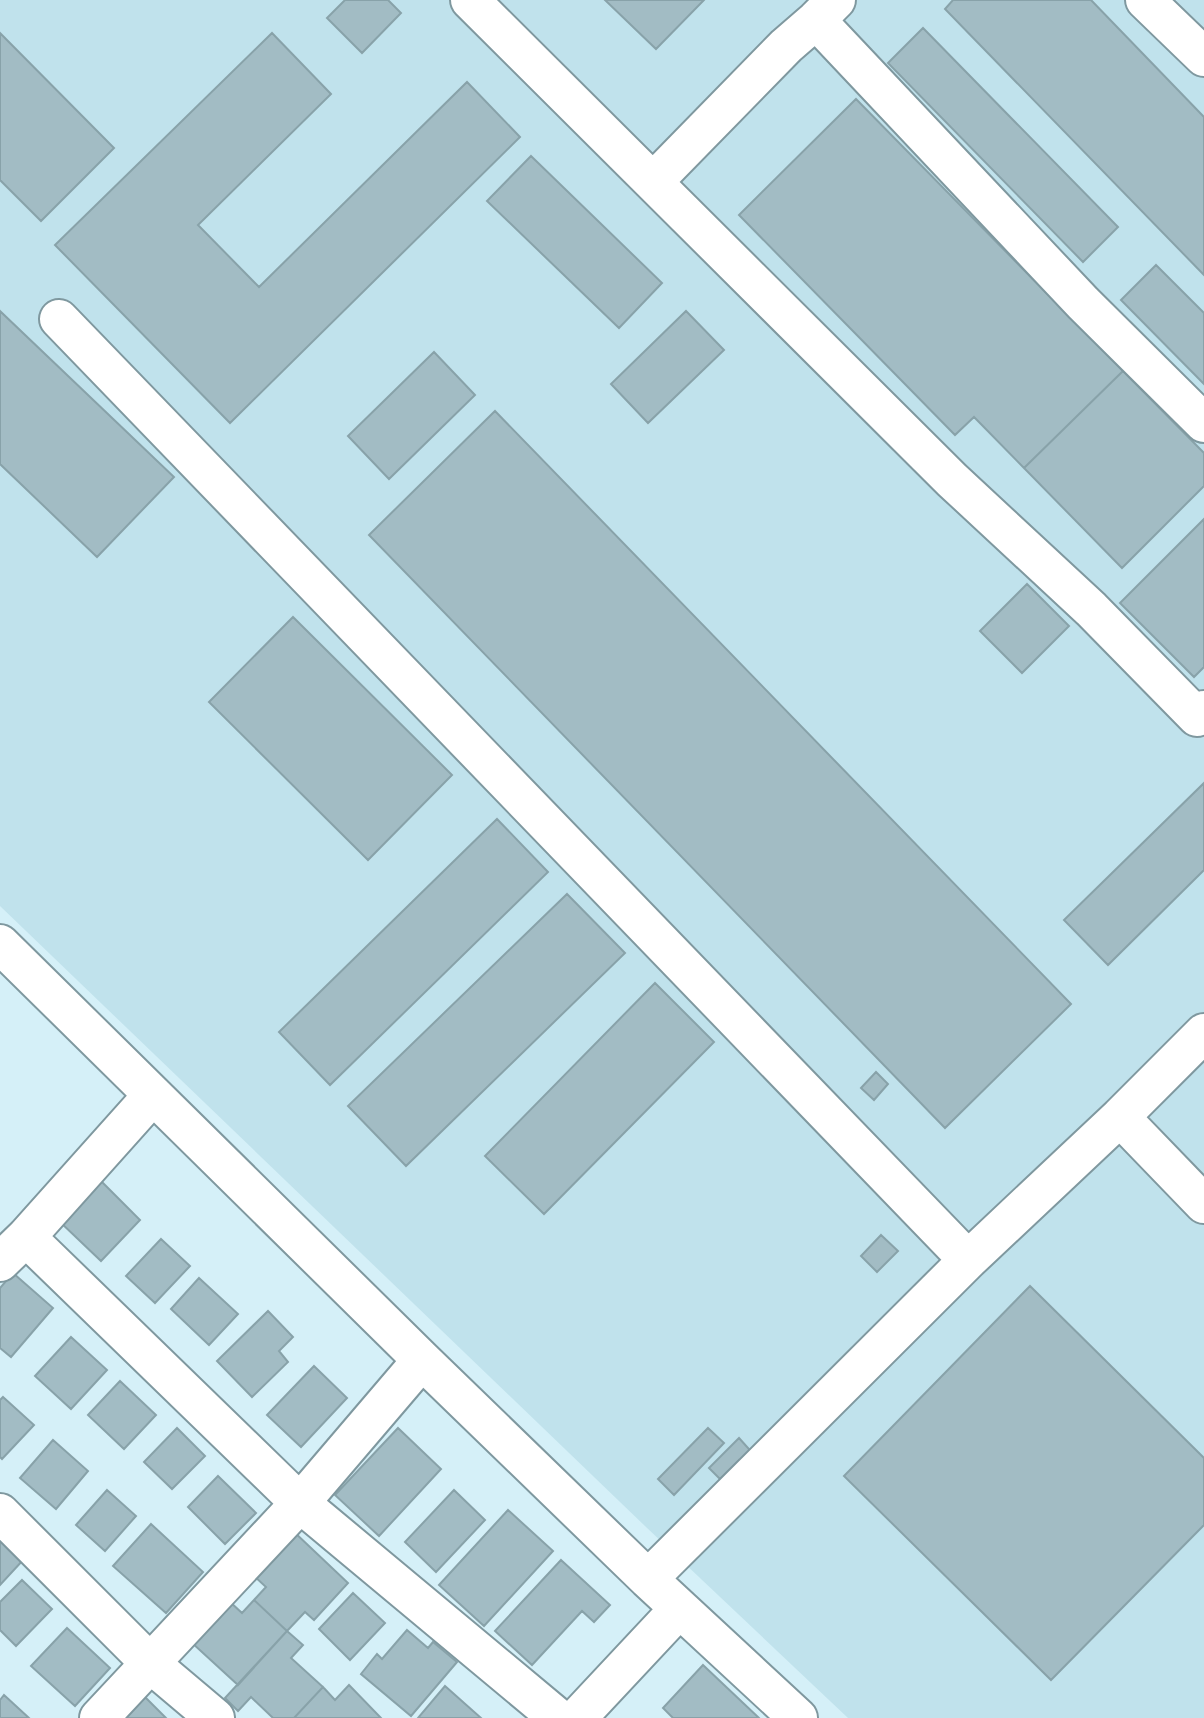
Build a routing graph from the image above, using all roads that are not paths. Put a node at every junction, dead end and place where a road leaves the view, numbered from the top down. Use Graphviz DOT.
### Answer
graph roads {
  1 [pos="470,0"];
  2 [pos="1144,0"];
  3 [pos="826,10"];
  4 [pos="1204,57"];
  5 [pos="654,181"];
  6 [pos="59,320"];
  7 [pos="1204,423"];
  8 [pos="1204,710"];
  9 [pos="4,955"];
  10 [pos="1204,1033"];
  11 [pos="153,1094"];
  12 [pos="1120,1117"];
  13 [pos="1204,1205"];
  14 [pos="13,1250"];
  15 [pos="968,1260"];
  16 [pos="422,1360"];
  17 [pos="300,1503"];
  18 [pos="0,1513"];
  19 [pos="648,1579"];
  20 [pos="679,1609"];
  21 [pos="151,1664"];
  22 [pos="99,1718"];
  23 [pos="215,1718"];
  24 [pos="558,1718"];
  25 [pos="577,1718"];
  26 [pos="798,1718"];
  1 -- 5 [label="street"];
  2 -- 4 [label="street"];
  3 -- 5 [label="street"];
  3 -- 7 [label="street"];
  5 -- 8 [label="street"];
  6 -- 15 [label="street"];
  9 -- 11 [label="street"];
  10 -- 12 [label="street"];
  11 -- 14 [label="street"];
  11 -- 16 [label="street"];
  12 -- 13 [label="street"];
  12 -- 15 [label="street"];
  14 -- 17 [label="street"];
  15 -- 19 [label="street"];
  16 -- 17 [label="street"];
  16 -- 19 [label="street"];
  17 -- 21 [label="street"];
  17 -- 24 [label="street"];
  18 -- 21 [label="street"];
  19 -- 20 [label="street"];
  20 -- 25 [label="street"];
  20 -- 26 [label="street"];
  21 -- 22 [label="street"];
  21 -- 23 [label="street"];
}
